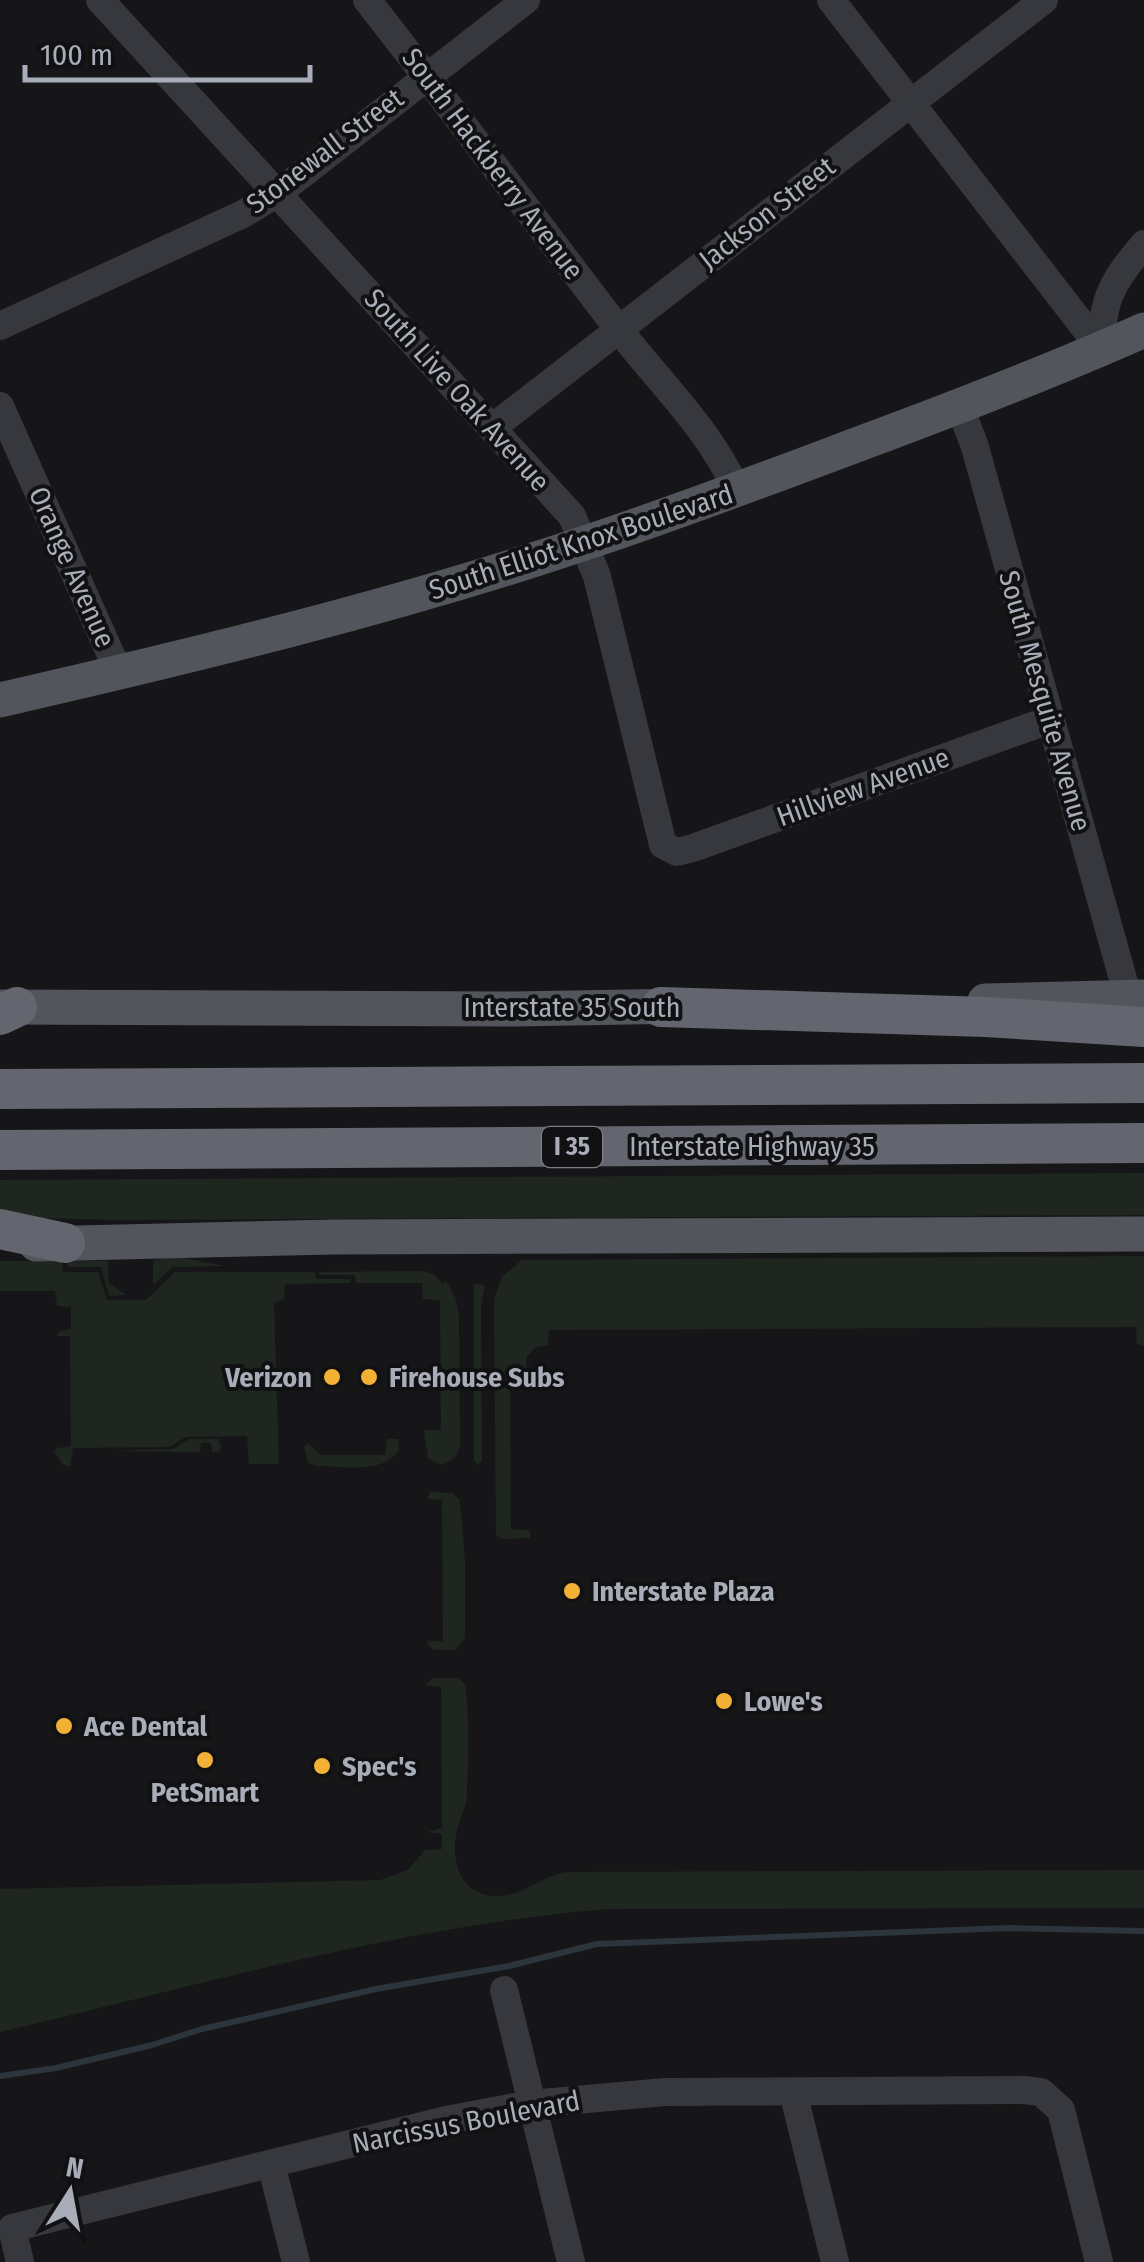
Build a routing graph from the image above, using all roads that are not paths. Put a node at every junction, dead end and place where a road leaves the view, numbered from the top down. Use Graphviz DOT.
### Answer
graph roads {
  1 [pos="100,0"];
  2 [pos="367,0"];
  3 [pos="526,0"];
  4 [pos="830,0"];
  5 [pos="1044,0"];
  6 [pos="426,75"];
  7 [pos="911,102"];
  8 [pos="278,193"];
  9 [pos="1144,244"];
  10 [pos="0,326"];
  11 [pos="618,328"];
  12 [pos="1144,330"];
  13 [pos="1102,349"];
  14 [pos="0,406"];
  15 [pos="960,407"];
  16 [pos="492,428"];
  17 [pos="737,491"];
  18 [pos="582,544"];
  19 [pos="120,673"];
  20 [pos="0,700"];
  21 [pos="1049,720"];
  22 [pos="677,852"];
  23 [pos="661,1007"];
  24 [pos="1139,1007"];
  25 [pos="6,1010"];
  26 [pos="1144,1083"];
  27 [pos="0,1089"];
  28 [pos="1144,1144"];
  29 [pos="0,1150"];
  30 [pos="0,1229"];
  31 [pos="1144,1234"];
  32 [pos="0,1244"];
  33 [pos="65,1244"];
  34 [pos="504,1990"];
  35 [pos="793,2092"];
  36 [pos="531,2104"];
  37 [pos="271,2164"];
  38 [pos="20,2262"];
  39 [pos="296,2262"];
  40 [pos="571,2262"];
  41 [pos="835,2262"];
  42 [pos="1099,2262"];
  1 -- 8 [label="street, South Live Oak Avenue"];
  2 -- 6 [label="street, South Hackberry Avenue"];
  3 -- 6 [label="street, Stonewall Street"];
  4 -- 7 [label="street"];
  5 -- 7 [label="street, Jackson Street"];
  6 -- 8 [label="street, Stonewall Street"];
  6 -- 11 [label="street, South Hackberry Avenue"];
  7 -- 11 [label="street, Jackson Street"];
  7 -- 13 [label="street"];
  8 -- 10 [label="street, Stonewall Street"];
  8 -- 16 [label="street, South Live Oak Avenue"];
  9 -- 13 [label="street"];
  11 -- 16 [label="street, Jackson Street"];
  11 -- 17 [label="street, South Hackberry Avenue"];
  12 -- 13 [label="main road, South Elliot Knox Boulevard"];
  13 -- 15 [label="main road, South Elliot Knox Boulevard"];
  14 -- 19 [label="street, Orange Avenue"];
  15 -- 17 [label="main road, South Elliot Knox Boulevard"];
  15 -- 21 [label="street, South Mesquite Avenue"];
  16 -- 18 [label="street, South Live Oak Avenue"];
  17 -- 18 [label="main road, South Elliot Knox Boulevard"];
  18 -- 19 [label="main road, South Elliot Knox Boulevard"];
  18 -- 22 [label="street, South Live Oak Avenue"];
  19 -- 20 [label="main road, South Elliot Knox Boulevard"];
  21 -- 22 [label="street, Hillview Avenue"];
  21 -- 24 [label="street, South Mesquite Avenue"];
  23 -- 24 [label="highway"];
  23 -- 25 [label="main road, Interstate 35 South"];
  26 -- 27 [label="highway, I 35"];
  28 -- 29 [label="highway, Interstate Highway 35 / I 35"];
  30 -- 33 [label="highway"];
  31 -- 33 [label="main road"];
  32 -- 33 [label="main road"];
  34 -- 36 [label="street"];
  35 -- 36 [label="street, Narcissus Boulevard"];
  35 -- 41 [label="street"];
  35 -- 42 [label="street, Narcissus Boulevard"];
  36 -- 37 [label="street, Narcissus Boulevard"];
  36 -- 40 [label="street"];
  37 -- 38 [label="street, Narcissus Boulevard"];
  37 -- 39 [label="street"];
}
